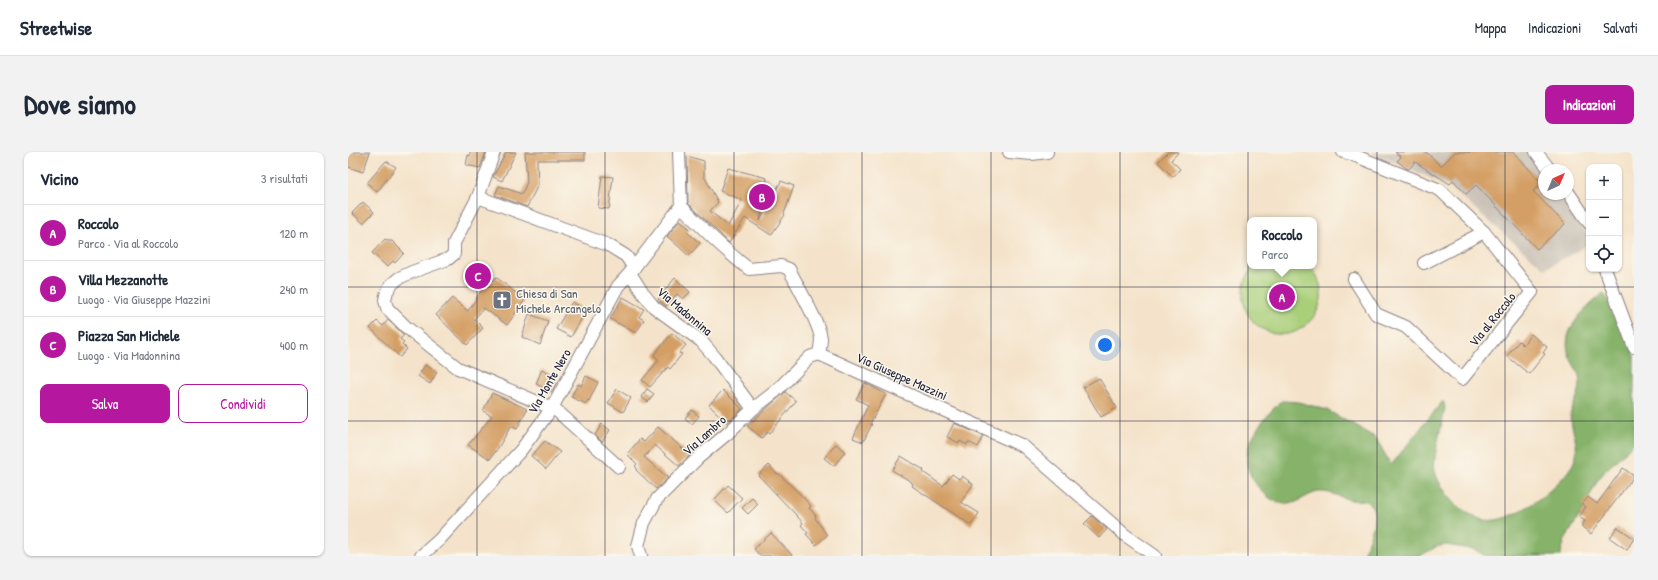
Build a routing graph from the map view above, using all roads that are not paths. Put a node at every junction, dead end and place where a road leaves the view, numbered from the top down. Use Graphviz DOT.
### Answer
graph roads {
  1 [pos="494,152"];
  2 [pos="679,152"];
  3 [pos="1009,152"];
  4 [pos="1047,152"];
  5 [pos="1343,152"];
  6 [pos="1536,152"];
  7 [pos="1545,164"];
  8 [pos="478,197"];
  9 [pos="1573,200"];
  10 [pos="681,206"];
  11 [pos="1586,219"];
  12 [pos="1484,232"];
  13 [pos="1424,263"];
  14 [pos="632,270"];
  15 [pos="1607,272"];
  16 [pos="1354,278"];
  17 [pos="1634,347"];
  18 [pos="818,354"];
  19 [pos="552,408"];
  20 [pos="753,409"];
  21 [pos="619,467"];
  22 [pos="421,556"];
  23 [pos="641,556"];
  24 [pos="1155,556"];
  1 -- 8 [label="street"];
  2 -- 10 [label="street"];
  3 -- 4 [label="street"];
  5 -- 12 [label="street, Via al Roccolo"];
  6 -- 7 [label="street"];
  8 -- 14 [label="street, Via Madonnina"];
  8 -- 19 [label="street"];
  9 -- 11 [label="street"];
  10 -- 14 [label="street, Via Monte Nero"];
  10 -- 18 [label="street"];
  12 -- 13 [label="street"];
  12 -- 16 [label="street, Via al Roccolo"];
  14 -- 19 [label="street, Via Monte Nero"];
  14 -- 20 [label="street, Via Madonnina"];
  15 -- 17 [label="street"];
  18 -- 20 [label="street, Via Lambro"];
  18 -- 24 [label="street, Via Giuseppe Mazzini"];
  19 -- 21 [label="street"];
  19 -- 22 [label="street, Via Monte Nero"];
  20 -- 23 [label="street, Via Lambro"];
}
